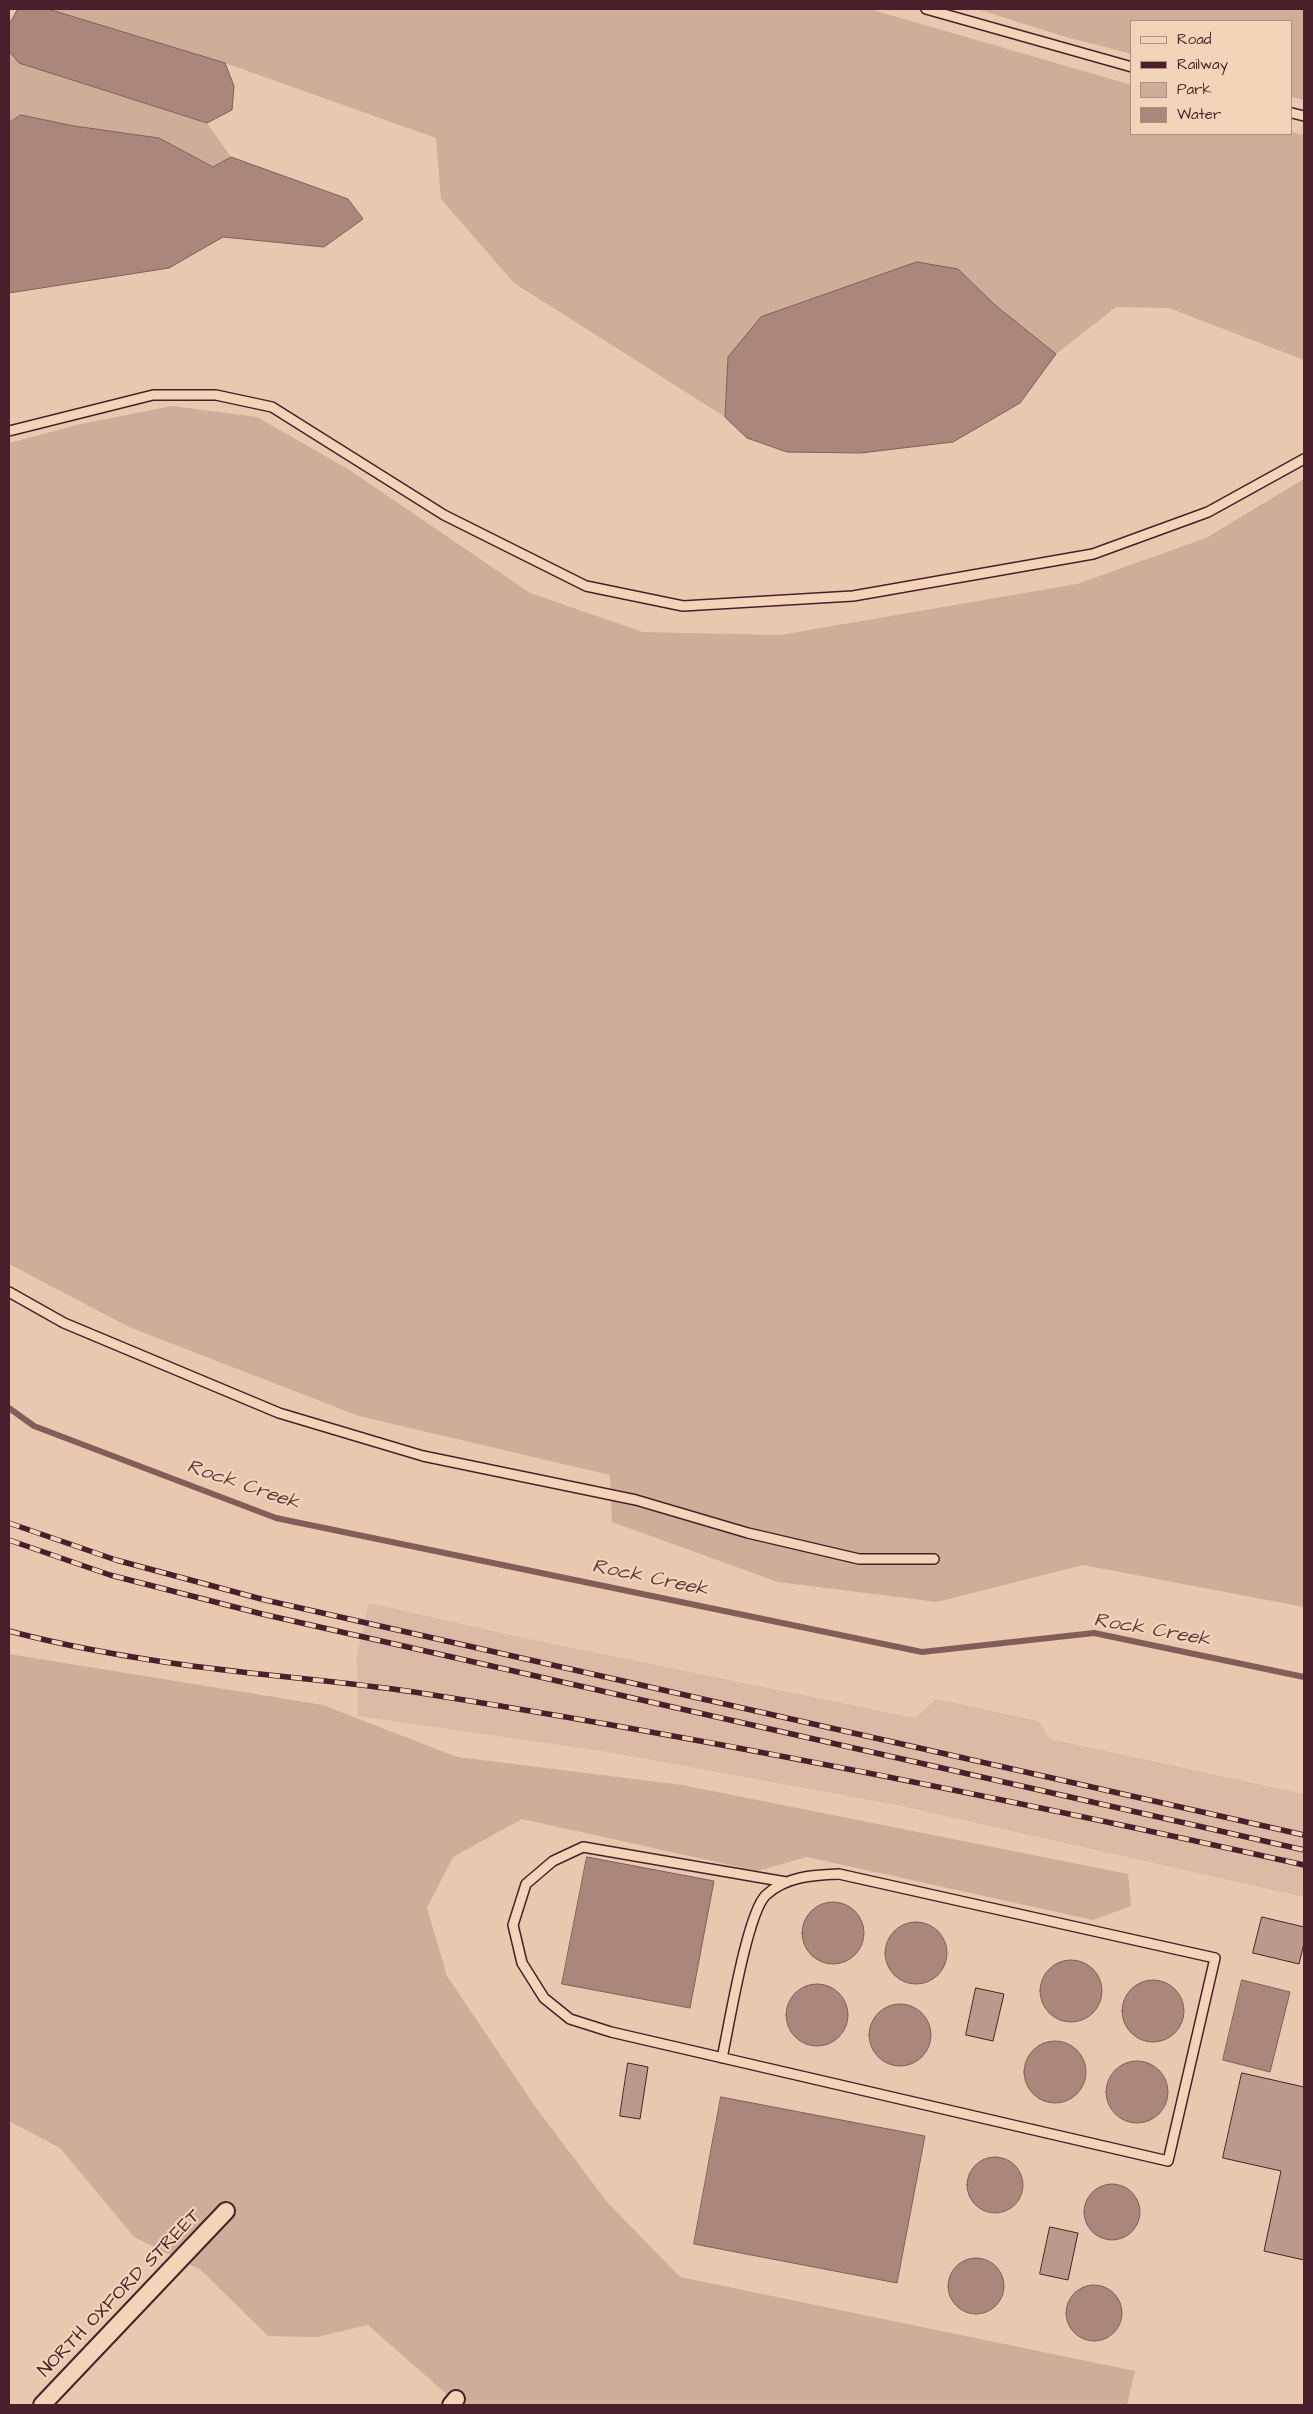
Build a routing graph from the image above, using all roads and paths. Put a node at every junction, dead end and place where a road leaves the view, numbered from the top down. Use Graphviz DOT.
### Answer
graph roads {
  1 [pos="926,9"];
  2 [pos="1130,66"];
  3 [pos="9,431"];
  4 [pos="1304,459"];
  5 [pos="9,1292"];
  6 [pos="934,1559"];
  7 [pos="786,1882"];
  8 [pos="722,2058"];
  9 [pos="226,2211"];
  10 [pos="42,2405"];
  1 -- 2 [label="lane"];
  3 -- 4 [label="lane"];
  5 -- 6 [label="lane"];
  7 -- 8 [label="lane"];
  7 -- 8 [label="lane"];
  7 -- 8 [label="lane"];
  9 -- 10 [label="street, NORTH OXFORD STREET"];
}
